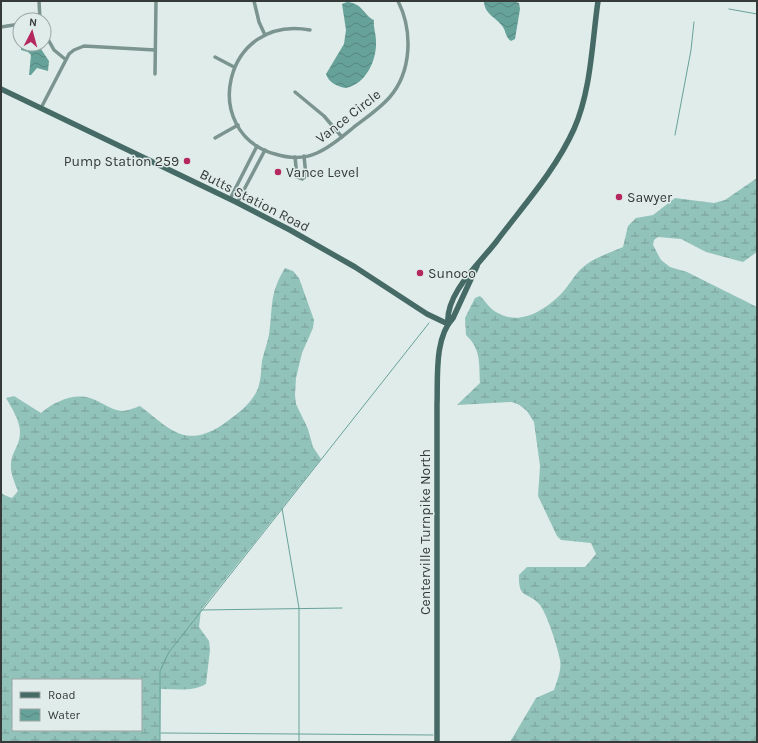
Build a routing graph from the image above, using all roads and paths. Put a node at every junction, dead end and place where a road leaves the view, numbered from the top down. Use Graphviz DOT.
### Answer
graph roads {
  1 [pos="39,1"];
  2 [pos="156,1"];
  3 [pos="254,1"];
  4 [pos="398,1"];
  5 [pos="598,1"];
  6 [pos="40,12"];
  7 [pos="12,25"];
  8 [pos="1,27"];
  9 [pos="310,30"];
  10 [pos="265,35"];
  11 [pos="52,47"];
  12 [pos="155,50"];
  13 [pos="215,57"];
  14 [pos="66,59"];
  15 [pos="234,67"];
  16 [pos="155,74"];
  17 [pos="1,89"];
  18 [pos="295,92"];
  19 [pos="41,108"];
  20 [pos="238,126"];
  21 [pos="342,137"];
  22 [pos="216,138"];
  23 [pos="257,146"];
  24 [pos="265,150"];
  25 [pos="304,156"];
  26 [pos="295,157"];
  27 [pos="230,199"];
  28 [pos="238,203"];
  29 [pos="448,324"];
  30 [pos="437,742"];
  1 -- 6 [label="street"];
  2 -- 12 [label="street"];
  3 -- 10 [label="street"];
  4 -- 21 [label="street, Vance Circle"];
  5 -- 29 [label="main road, Centerville Turnpike North"];
  7 -- 8 [label="street"];
  9 -- 10 [label="street, Vance Circle"];
  10 -- 15 [label="street, Vance Circle"];
  11 -- 14 [label="street"];
  12 -- 14 [label="street"];
  12 -- 16 [label="street"];
  13 -- 15 [label="street"];
  14 -- 19 [label="street"];
  15 -- 20 [label="street, Vance Circle"];
  17 -- 19 [label="main road, Butts Station Road"];
  18 -- 21 [label="street"];
  19 -- 27 [label="main road, Butts Station Road"];
  20 -- 22 [label="street"];
  20 -- 23 [label="street, Vance Circle"];
  21 -- 25 [label="street, Vance Circle"];
  23 -- 24 [label="street, Vance Circle"];
  23 -- 27 [label="street"];
  24 -- 26 [label="street, Vance Circle"];
  24 -- 28 [label="street"];
  25 -- 26 [label="street, Vance Circle"];
  25 -- 26 [label="street"];
  27 -- 28 [label="main road, Butts Station Road"];
  28 -- 29 [label="main road, Butts Station Road"];
  29 -- 30 [label="main road, Centerville Turnpike North"];
}
